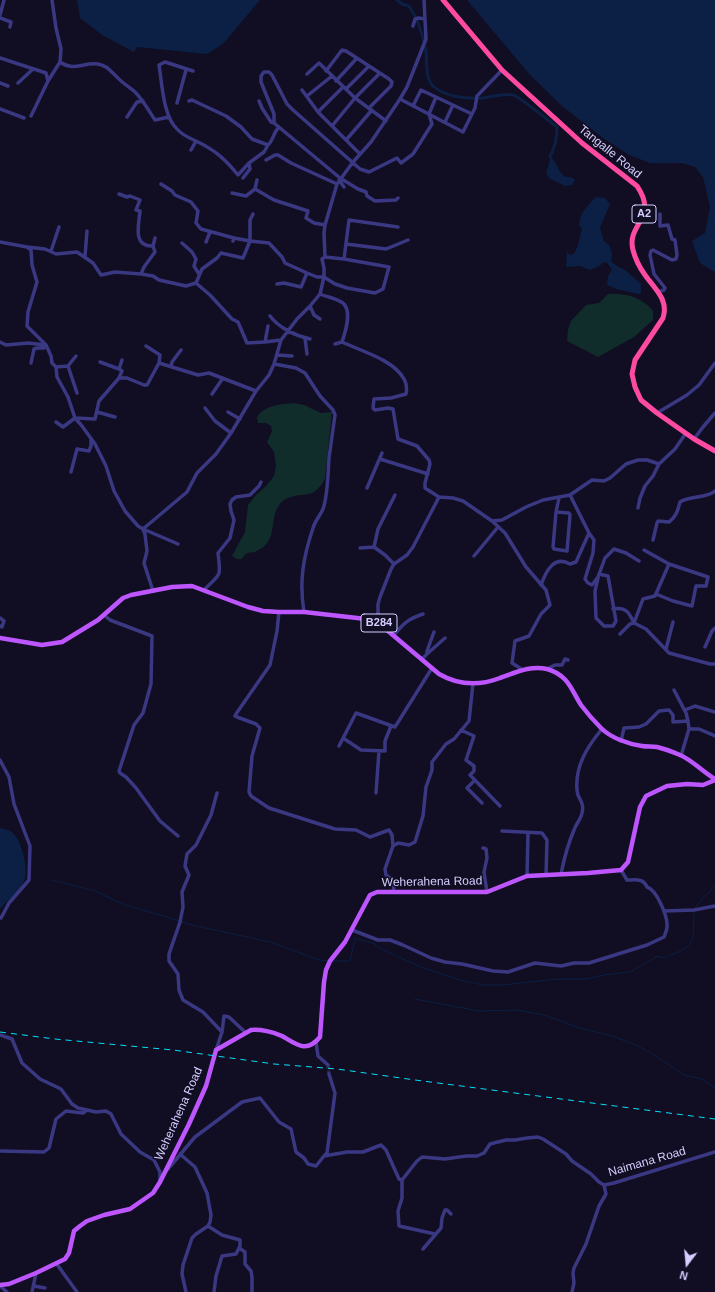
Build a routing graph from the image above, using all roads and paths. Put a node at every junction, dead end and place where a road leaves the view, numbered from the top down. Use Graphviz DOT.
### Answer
graph roads {
  1 [pos="52,0"];
  2 [pos="424,0"];
  3 [pos="443,0"];
  4 [pos="2,1"];
  5 [pos="0,16"];
  6 [pos="425,19"];
  7 [pos="413,26"];
  8 [pos="10,27"];
  9 [pos="0,58"];
  10 [pos="357,58"];
  11 [pos="60,62"];
  12 [pos="369,66"];
  13 [pos="33,69"];
  14 [pos="186,70"];
  15 [pos="502,70"];
  16 [pos="193,71"];
  17 [pos="326,71"];
  18 [pos="380,73"];
  19 [pos="307,74"];
  20 [pos="332,76"];
  21 [pos="48,81"];
  22 [pos="336,81"];
  23 [pos="0,83"];
  24 [pos="18,83"];
  25 [pos="8,86"];
  26 [pos="344,88"];
  27 [pos="302,90"];
  28 [pos="307,96"];
  29 [pos="436,97"];
  30 [pos="355,98"];
  31 [pos="400,99"];
  32 [pos="143,101"];
  33 [pos="189,101"];
  34 [pos="259,101"];
  35 [pos="177,103"];
  36 [pos="453,105"];
  37 [pos="413,106"];
  38 [pos="0,109"];
  39 [pos="370,109"];
  40 [pos="318,112"];
  41 [pos="429,114"];
  42 [pos="472,114"];
  43 [pos="31,116"];
  44 [pos="126,117"];
  45 [pos="169,117"];
  46 [pos="24,118"];
  47 [pos="386,120"];
  48 [pos="446,122"];
  49 [pos="274,123"];
  50 [pos="332,126"];
  51 [pos="279,127"];
  52 [pos="346,140"];
  53 [pos="196,141"];
  54 [pos="268,145"];
  55 [pos="191,150"];
  56 [pos="360,154"];
  57 [pos="266,160"];
  58 [pos="353,162"];
  59 [pos="249,163"];
  60 [pos="243,178"];
  61 [pos="340,179"];
  62 [pos="256,180"];
  63 [pos="161,184"];
  64 [pos="337,184"];
  65 [pos="344,187"];
  66 [pos="255,190"];
  67 [pos="232,193"];
  68 [pos="119,194"];
  69 [pos="398,198"];
  70 [pos="253,214"];
  71 [pos="660,214"];
  72 [pos="325,225"];
  73 [pos="59,227"];
  74 [pos="398,227"];
  75 [pos="87,231"];
  76 [pos="210,232"];
  77 [pos="155,238"];
  78 [pos="408,240"];
  79 [pos="250,241"];
  80 [pos="0,242"];
  81 [pos="206,242"];
  82 [pos="182,243"];
  83 [pos="346,244"];
  84 [pos="153,246"];
  85 [pos="27,247"];
  86 [pos="51,251"];
  87 [pos="85,256"];
  88 [pos="325,257"];
  89 [pos="344,259"];
  90 [pos="307,273"];
  91 [pos="141,274"];
  92 [pos="199,274"];
  93 [pos="324,277"];
  94 [pos="196,283"];
  95 [pos="277,284"];
  96 [pos="658,292"];
  97 [pos="320,294"];
  98 [pos="310,306"];
  99 [pos="270,316"];
  100 [pos="320,320"];
  101 [pos="268,326"];
  102 [pos="288,330"];
  103 [pos="305,338"];
  104 [pos="310,339"];
  105 [pos="281,340"];
  106 [pos="0,342"];
  107 [pos="266,342"];
  108 [pos="342,342"];
  109 [pos="335,344"];
  110 [pos="46,345"];
  111 [pos="146,346"];
  112 [pos="181,350"];
  113 [pos="307,354"];
  114 [pos="277,355"];
  115 [pos="76,356"];
  116 [pos="292,356"];
  117 [pos="122,360"];
  118 [pos="100,362"];
  119 [pos="31,363"];
  120 [pos="159,363"];
  121 [pos="715,363"];
  122 [pos="274,364"];
  123 [pos="68,366"];
  124 [pos="170,366"];
  125 [pos="56,367"];
  126 [pos="119,369"];
  127 [pos="119,378"];
  128 [pos="222,378"];
  129 [pos="256,391"];
  130 [pos="77,393"];
  131 [pos="212,394"];
  132 [pos="205,408"];
  133 [pos="97,412"];
  134 [pos="228,412"];
  135 [pos="657,413"];
  136 [pos="715,413"];
  137 [pos="115,416"];
  138 [pos="75,418"];
  139 [pos="240,419"];
  140 [pos="56,422"];
  141 [pos="231,433"];
  142 [pos="686,433"];
  143 [pos="91,438"];
  144 [pos="694,439"];
  145 [pos="715,451"];
  146 [pos="382,453"];
  147 [pos="380,458"];
  148 [pos="658,464"];
  149 [pos="71,472"];
  150 [pos="428,474"];
  151 [pos="261,482"];
  152 [pos="367,488"];
  153 [pos="715,491"];
  154 [pos="395,495"];
  155 [pos="570,495"];
  156 [pos="439,497"];
  157 [pos="559,498"];
  158 [pos="638,508"];
  159 [pos="556,512"];
  160 [pos="492,521"];
  161 [pos="498,527"];
  162 [pos="143,529"];
  163 [pos="589,533"];
  164 [pos="654,540"];
  165 [pos="178,544"];
  166 [pos="374,547"];
  167 [pos="360,548"];
  168 [pos="644,550"];
  169 [pos="474,556"];
  170 [pos="639,561"];
  171 [pos="394,564"];
  172 [pos="669,564"];
  173 [pos="599,576"];
  174 [pos="542,585"];
  175 [pos="204,590"];
  176 [pos="153,591"];
  177 [pos="656,594"];
  178 [pos="613,609"];
  179 [pos="279,612"];
  180 [pos="304,612"];
  181 [pos="423,614"];
  182 [pos="104,615"];
  183 [pos="0,618"];
  184 [pos="375,620"];
  185 [pos="673,622"];
  186 [pos="634,623"];
  187 [pos="0,626"];
  188 [pos="715,628"];
  189 [pos="434,632"];
  190 [pos="620,634"];
  191 [pos="394,636"];
  192 [pos="0,638"];
  193 [pos="445,638"];
  194 [pos="705,647"];
  195 [pos="666,649"];
  196 [pos="427,654"];
  197 [pos="422,659"];
  198 [pos="568,660"];
  199 [pos="715,664"];
  200 [pos="432,668"];
  201 [pos="547,669"];
  202 [pos="523,670"];
  203 [pos="473,683"];
  204 [pos="674,690"];
  205 [pos="685,710"];
  206 [pos="715,712"];
  207 [pos="688,721"];
  208 [pos="392,726"];
  209 [pos="602,729"];
  210 [pos="689,729"];
  211 [pos="461,730"];
  212 [pos="715,736"];
  213 [pos="343,738"];
  214 [pos="621,741"];
  215 [pos="339,746"];
  216 [pos="379,751"];
  217 [pos="681,756"];
  218 [pos="0,760"];
  219 [pos="475,780"];
  220 [pos="715,780"];
  221 [pos="217,793"];
  222 [pos="376,793"];
  223 [pos="482,803"];
  224 [pos="500,806"];
  225 [pos="502,831"];
  226 [pos="528,833"];
  227 [pos="178,836"];
  228 [pos="394,846"];
  229 [pos="483,848"];
  230 [pos="621,870"];
  231 [pos="561,874"];
  232 [pos="546,875"];
  233 [pos="527,876"];
  234 [pos="393,892"];
  235 [pos="487,892"];
  236 [pos="715,906"];
  237 [pos="664,911"];
  238 [pos="0,917"];
  239 [pos="352,930"];
  240 [pos="222,1032"];
  241 [pos="246,1033"];
  242 [pos="0,1035"];
  243 [pos="316,1042"];
  244 [pos="216,1050"];
  245 [pos="328,1065"];
  246 [pos="329,1074"];
  247 [pos="88,1110"];
  248 [pos="0,1151"];
  249 [pos="715,1152"];
  250 [pos="180,1154"];
  251 [pos="324,1156"];
  252 [pos="163,1176"];
  253 [pos="402,1180"];
  254 [pos="160,1182"];
  255 [pos="604,1185"];
  256 [pos="451,1214"];
  257 [pos="208,1226"];
  258 [pos="435,1234"];
  259 [pos="239,1248"];
  260 [pos="423,1248"];
  261 [pos="56,1263"];
  262 [pos="36,1273"];
  263 [pos="0,1286"];
  264 [pos="34,1286"];
  265 [pos="45,1288"];
  266 [pos="7,1292"];
  267 [pos="32,1292"];
  268 [pos="77,1292"];
  269 [pos="186,1292"];
  270 [pos="214,1292"];
  271 [pos="252,1292"];
  272 [pos="571,1292"];
  1 -- 11 [label="street"];
  2 -- 6 [label="street"];
  3 -- 15 [label="highway, Tangalle Road / A2"];
  4 -- 5 [label="street"];
  5 -- 8 [label="street"];
  6 -- 7 [label="street"];
  6 -- 31 [label="street"];
  9 -- 13 [label="street"];
  10 -- 12 [label="street"];
  10 -- 17 [label="street"];
  10 -- 22 [label="street"];
  11 -- 21 [label="street"];
  11 -- 32 [label="street"];
  12 -- 18 [label="street"];
  12 -- 26 [label="street"];
  13 -- 21 [label="street"];
  13 -- 24 [label="street"];
  14 -- 16 [label="street"];
  14 -- 35 [label="street"];
  14 -- 45 [label="street"];
  15 -- 42 [label="street"];
  15 -- 96 [label="highway, Tangalle Road / A2"];
  17 -- 19 [label="street"];
  17 -- 20 [label="street"];
  18 -- 30 [label="street"];
  18 -- 39 [label="street"];
  20 -- 22 [label="street"];
  20 -- 28 [label="street"];
  21 -- 43 [label="street"];
  22 -- 26 [label="street"];
  23 -- 25 [label="street"];
  26 -- 30 [label="street"];
  26 -- 40 [label="street"];
  27 -- 28 [label="street"];
  28 -- 40 [label="street"];
  29 -- 36 [label="street"];
  29 -- 37 [label="street"];
  29 -- 41 [label="street"];
  30 -- 39 [label="street"];
  30 -- 50 [label="street"];
  31 -- 37 [label="street"];
  31 -- 47 [label="street"];
  32 -- 44 [label="street"];
  32 -- 45 [label="street"];
  33 -- 54 [label="street"];
  34 -- 49 [label="street"];
  36 -- 42 [label="street"];
  36 -- 48 [label="street"];
  37 -- 41 [label="street"];
  38 -- 46 [label="street"];
  39 -- 47 [label="street"];
  39 -- 52 [label="street"];
  40 -- 50 [label="street"];
  41 -- 48 [label="street"];
  41 -- 58 [label="street"];
  42 -- 48 [label="street"];
  45 -- 53 [label="street"];
  47 -- 56 [label="street"];
  49 -- 51 [label="street"];
  49 -- 58 [label="street"];
  50 -- 52 [label="street"];
  51 -- 54 [label="street"];
  51 -- 61 [label="street"];
  52 -- 56 [label="street"];
  53 -- 55 [label="street"];
  53 -- 59 [label="street"];
  54 -- 59 [label="street"];
  56 -- 58 [label="street"];
  57 -- 64 [label="street"];
  58 -- 61 [label="street"];
  59 -- 60 [label="street"];
  61 -- 64 [label="street"];
  61 -- 65 [label="street"];
  61 -- 69 [label="street"];
  62 -- 66 [label="street"];
  63 -- 76 [label="street"];
  64 -- 72 [label="street"];
  66 -- 67 [label="street"];
  66 -- 72 [label="street"];
  68 -- 84 [label="street"];
  70 -- 79 [label="street"];
  71 -- 96 [label="street"];
  72 -- 88 [label="street"];
  73 -- 86 [label="street"];
  74 -- 83 [label="street"];
  75 -- 87 [label="street"];
  76 -- 79 [label="street"];
  76 -- 81 [label="street"];
  77 -- 84 [label="street"];
  78 -- 83 [label="street"];
  79 -- 90 [label="street"];
  79 -- 92 [label="street"];
  80 -- 85 [label="street"];
  82 -- 92 [label="street"];
  83 -- 89 [label="street"];
  84 -- 91 [label="street"];
  85 -- 86 [label="street"];
  85 -- 110 [label="street"];
  86 -- 87 [label="street"];
  87 -- 91 [label="street"];
  88 -- 89 [label="street"];
  88 -- 93 [label="street"];
  89 -- 93 [label="street"];
  90 -- 93 [label="street"];
  90 -- 95 [label="street"];
  91 -- 94 [label="street"];
  92 -- 94 [label="street"];
  93 -- 97 [label="street"];
  94 -- 107 [label="street"];
  96 -- 135 [label="highway, Tangalle Road / A2"];
  97 -- 98 [label="street"];
  97 -- 108 [label="street"];
  98 -- 100 [label="street"];
  98 -- 102 [label="street"];
  99 -- 102 [label="street"];
  101 -- 107 [label="street"];
  102 -- 103 [label="street"];
  102 -- 105 [label="street"];
  103 -- 104 [label="street"];
  103 -- 113 [label="street"];
  105 -- 107 [label="street"];
  105 -- 114 [label="street"];
  106 -- 110 [label="street"];
  108 -- 109 [label="street"];
  108 -- 150 [label="street"];
  110 -- 119 [label="street"];
  110 -- 125 [label="street"];
  111 -- 120 [label="street"];
  112 -- 124 [label="street"];
  114 -- 116 [label="street"];
  114 -- 122 [label="street"];
  115 -- 123 [label="street"];
  117 -- 126 [label="street"];
  118 -- 126 [label="street"];
  120 -- 124 [label="street"];
  120 -- 127 [label="street"];
  121 -- 135 [label="street"];
  122 -- 129 [label="street"];
  122 -- 180 [label="street"];
  123 -- 125 [label="street"];
  123 -- 130 [label="street"];
  124 -- 128 [label="street"];
  125 -- 138 [label="street"];
  126 -- 127 [label="street"];
  127 -- 133 [label="street"];
  128 -- 129 [label="street"];
  128 -- 131 [label="street"];
  129 -- 139 [label="street"];
  132 -- 141 [label="street"];
  133 -- 137 [label="street"];
  133 -- 138 [label="street"];
  134 -- 139 [label="street"];
  135 -- 142 [label="highway, Tangalle Road / A2"];
  136 -- 144 [label="street"];
  138 -- 140 [label="street"];
  138 -- 143 [label="street"];
  139 -- 141 [label="street"];
  141 -- 162 [label="street"];
  142 -- 144 [label="highway, Tangalle Road / A2"];
  142 -- 148 [label="street"];
  143 -- 149 [label="street"];
  143 -- 162 [label="street"];
  144 -- 145 [label="highway, Tangalle Road / A2"];
  146 -- 147 [label="street"];
  147 -- 150 [label="street"];
  147 -- 152 [label="street"];
  148 -- 155 [label="street"];
  148 -- 158 [label="street"];
  150 -- 156 [label="street"];
  151 -- 175 [label="street"];
  153 -- 164 [label="street"];
  154 -- 166 [label="street"];
  155 -- 157 [label="street"];
  155 -- 163 [label="street"];
  156 -- 160 [label="street"];
  156 -- 171 [label="street"];
  157 -- 159 [label="street"];
  157 -- 160 [label="street"];
  159 -- 159 [label="street"];
  160 -- 161 [label="street"];
  161 -- 169 [label="street"];
  161 -- 174 [label="street"];
  162 -- 165 [label="street"];
  162 -- 176 [label="street"];
  163 -- 173 [label="street"];
  163 -- 174 [label="street"];
  166 -- 167 [label="street"];
  166 -- 171 [label="street"];
  168 -- 172 [label="street"];
  170 -- 173 [label="street"];
  171 -- 184 [label="street"];
  172 -- 177 [label="street"];
  172 -- 177 [label="street"];
  173 -- 178 [label="street"];
  173 -- 178 [label="street"];
  174 -- 202 [label="street"];
  175 -- 176 [label="main road, B284"];
  175 -- 179 [label="main road, B284"];
  176 -- 182 [label="main road, B284"];
  177 -- 186 [label="street"];
  178 -- 186 [label="street"];
  179 -- 180 [label="main road, B284"];
  179 -- 228 [label="street"];
  180 -- 184 [label="main road, B284"];
  181 -- 191 [label="street"];
  182 -- 192 [label="main road, B284"];
  182 -- 227 [label="street"];
  183 -- 187 [label="street"];
  184 -- 191 [label="main road, B284"];
  185 -- 195 [label="street"];
  186 -- 190 [label="street"];
  186 -- 195 [label="street"];
  188 -- 194 [label="street"];
  189 -- 196 [label="street"];
  191 -- 197 [label="main road, B284"];
  193 -- 196 [label="street"];
  195 -- 199 [label="street"];
  196 -- 197 [label="street"];
  197 -- 200 [label="main road, B284"];
  198 -- 201 [label="street"];
  200 -- 203 [label="main road, B284"];
  200 -- 208 [label="street"];
  201 -- 202 [label="main road, B284"];
  201 -- 209 [label="main road, B284"];
  202 -- 203 [label="main road, B284"];
  203 -- 211 [label="street"];
  204 -- 205 [label="street"];
  205 -- 206 [label="street"];
  205 -- 207 [label="street"];
  207 -- 210 [label="street"];
  207 -- 214 [label="street"];
  208 -- 213 [label="street"];
  208 -- 216 [label="street"];
  209 -- 214 [label="main road, B284"];
  209 -- 231 [label="street"];
  210 -- 212 [label="street"];
  210 -- 217 [label="street"];
  211 -- 219 [label="street"];
  211 -- 228 [label="street"];
  213 -- 215 [label="street"];
  213 -- 216 [label="street"];
  214 -- 217 [label="main road, B284"];
  216 -- 222 [label="street"];
  217 -- 220 [label="main road, B284"];
  218 -- 238 [label="street"];
  219 -- 223 [label="street"];
  219 -- 224 [label="street"];
  220 -- 230 [label="main road"];
  221 -- 240 [label="street"];
  225 -- 226 [label="street"];
  226 -- 232 [label="street"];
  226 -- 233 [label="street"];
  228 -- 234 [label="street"];
  229 -- 235 [label="street"];
  230 -- 231 [label="main road, Weherahena Road"];
  230 -- 237 [label="street"];
  231 -- 232 [label="main road, Weherahena Road"];
  232 -- 233 [label="main road, Weherahena Road"];
  233 -- 235 [label="main road, Weherahena Road"];
  234 -- 235 [label="main road, Weherahena Road"];
  234 -- 239 [label="main road, Weherahena Road"];
  236 -- 237 [label="street"];
  237 -- 239 [label="street"];
  239 -- 243 [label="main road, Weherahena Road"];
  240 -- 241 [label="street"];
  240 -- 244 [label="street"];
  241 -- 243 [label="main road"];
  241 -- 244 [label="main road"];
  242 -- 247 [label="street"];
  243 -- 245 [label="street"];
  244 -- 252 [label="main road, Weherahena Road"];
  246 -- 251 [label="street"];
  247 -- 248 [label="street"];
  247 -- 254 [label="street"];
  249 -- 255 [label="street, Naimana Road"];
  250 -- 251 [label="street"];
  250 -- 252 [label="street"];
  250 -- 257 [label="street"];
  251 -- 253 [label="street"];
  252 -- 254 [label="main road, Weherahena Road"];
  253 -- 255 [label="street, Naimana Road"];
  253 -- 258 [label="street"];
  254 -- 261 [label="main road, Weherahena Road"];
  255 -- 272 [label="street"];
  256 -- 258 [label="street"];
  257 -- 259 [label="street"];
  257 -- 269 [label="street"];
  258 -- 260 [label="street"];
  259 -- 270 [label="street"];
  259 -- 271 [label="street"];
  261 -- 262 [label="main road, Weherahena Road"];
  261 -- 268 [label="street"];
  262 -- 263 [label="main road, Weherahena Road"];
  262 -- 264 [label="street"];
  263 -- 266 [label="street"];
  264 -- 265 [label="street"];
  264 -- 267 [label="street"];
}
